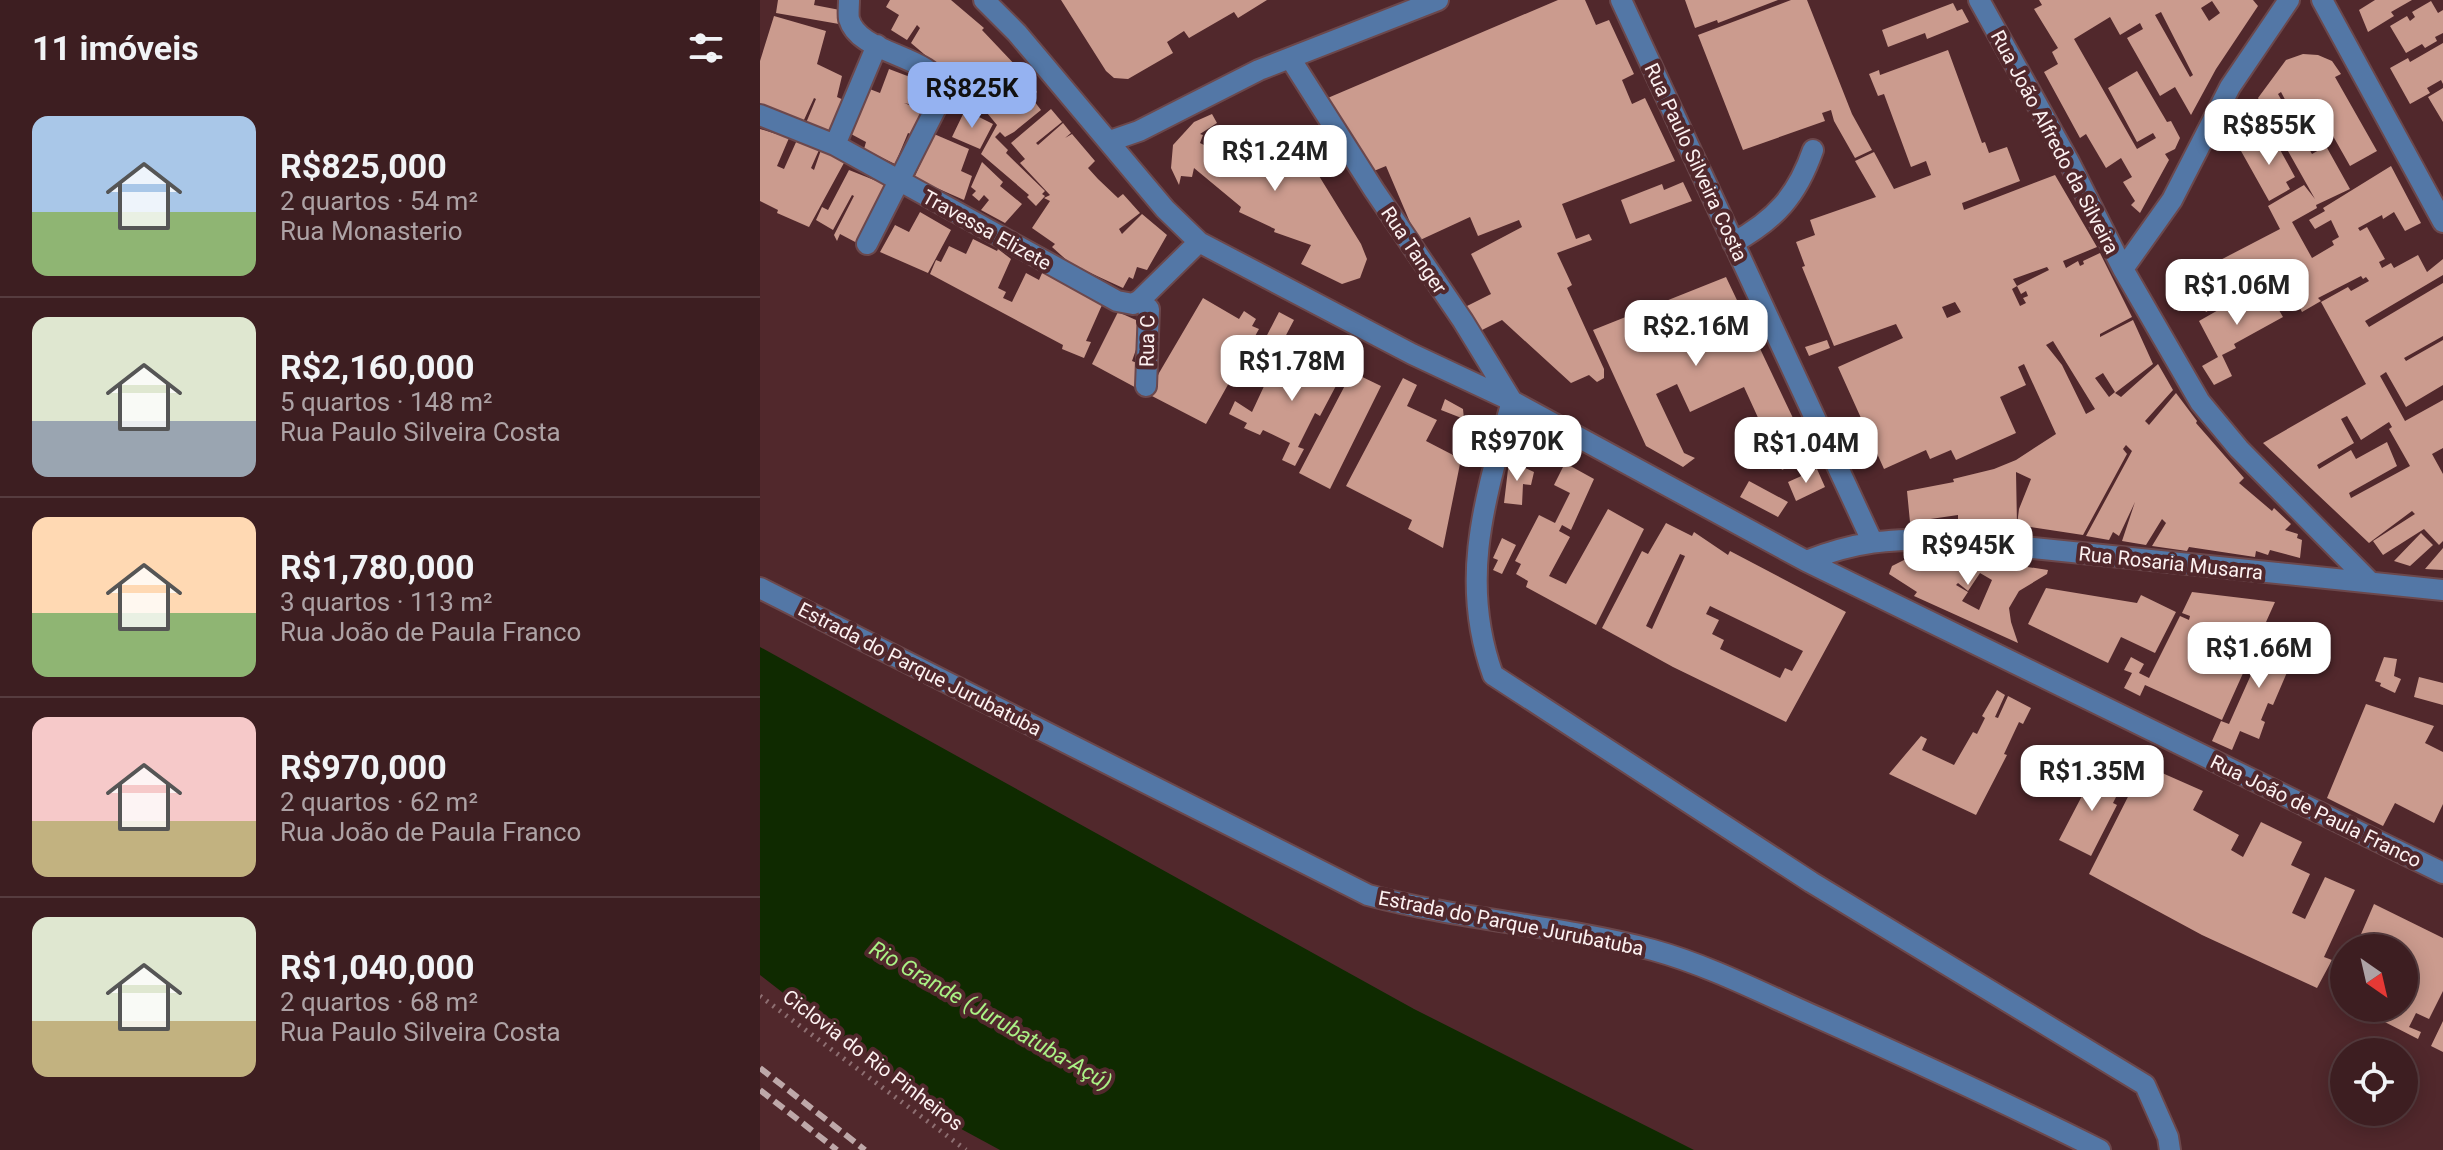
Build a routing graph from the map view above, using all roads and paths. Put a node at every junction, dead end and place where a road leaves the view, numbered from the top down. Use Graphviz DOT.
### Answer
graph roads {
  1 [pos="849,0"];
  2 [pos="984,0"];
  3 [pos="1438,0"];
  4 [pos="1621,0"];
  5 [pos="1979,0"];
  6 [pos="2289,0"];
  7 [pos="2322,0"];
  8 [pos="877,45"];
  9 [pos="1290,58"];
  10 [pos="760,115"];
  11 [pos="1110,141"];
  12 [pos="835,145"];
  13 [pos="1813,150"];
  14 [pos="899,181"];
  15 [pos="2443,222"];
  16 [pos="1199,242"];
  17 [pos="1733,243"];
  18 [pos="867,244"];
  19 [pos="2123,269"];
  20 [pos="1140,300"];
  21 [pos="1146,386"];
  22 [pos="1512,401"];
  23 [pos="1872,541"];
  24 [pos="1806,561"];
  25 [pos="2369,581"];
  26 [pos="760,588"];
  27 [pos="2443,590"];
  28 [pos="2443,873"];
  29 [pos="760,996"];
  30 [pos="966,1150"];
  31 [pos="2100,1150"];
  32 [pos="2170,1150"];
  1 -- 8 [label="street"];
  2 -- 11 [label="street, Rua João de Paula Franco"];
  3 -- 9 [label="street"];
  4 -- 17 [label="street, Rua Paulo Silveira Costa"];
  5 -- 19 [label="street, Rua João Alfredo da Silveira"];
  6 -- 19 [label="street"];
  7 -- 15 [label="street"];
  8 -- 12 [label="street"];
  8 -- 14 [label="street"];
  9 -- 11 [label="street"];
  9 -- 22 [label="street, Rua Tanger"];
  10 -- 12 [label="street, Travessa Elizete"];
  11 -- 16 [label="street, Rua João de Paula Franco"];
  12 -- 14 [label="street, Travessa Elizete"];
  13 -- 17 [label="street"];
  14 -- 18 [label="street"];
  14 -- 20 [label="street, Travessa Elizete"];
  16 -- 20 [label="street"];
  16 -- 22 [label="street, Rua João de Paula Franco"];
  17 -- 23 [label="street, Rua Paulo Silveira Costa"];
  19 -- 25 [label="street, Rua João Alfredo da Silveira"];
  20 -- 21 [label="street, Rua C"];
  22 -- 24 [label="street, Rua João de Paula Franco"];
  22 -- 32 [label="street"];
  23 -- 24 [label="street, Rua Rosaria Musarra"];
  23 -- 25 [label="street, Rua Rosaria Musarra"];
  24 -- 28 [label="street, Rua João de Paula Franco"];
  25 -- 27 [label="street, Rua Rosaria Musarra"];
  26 -- 31 [label="street, Estrada do Parque Jurubatuba"];
  29 -- 30 [label="path, Ciclovia do Rio Pinheiros"];
}
